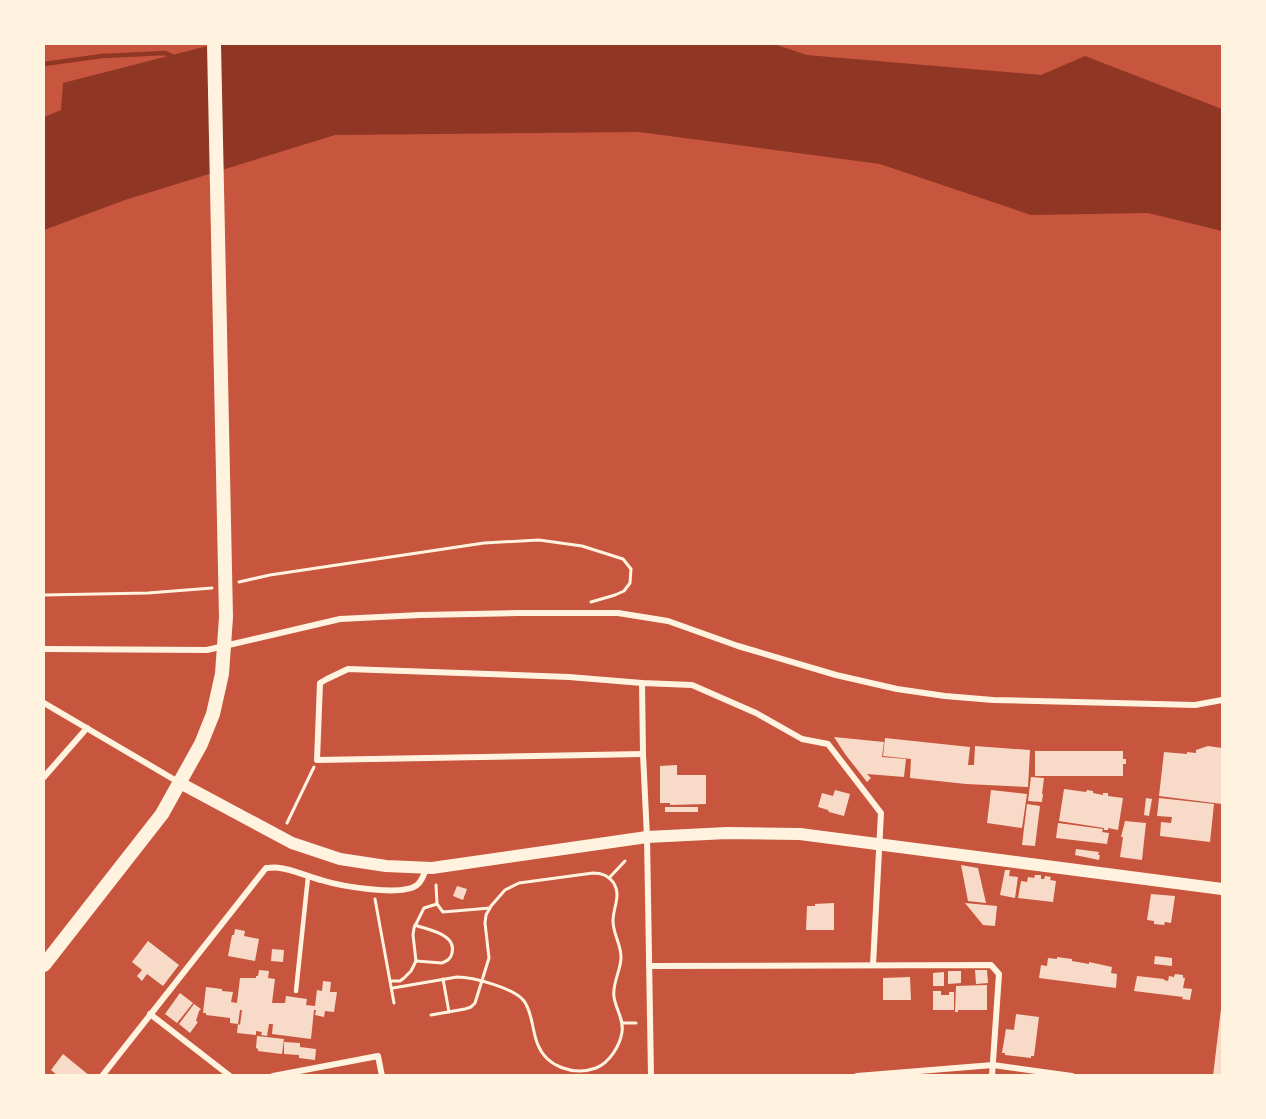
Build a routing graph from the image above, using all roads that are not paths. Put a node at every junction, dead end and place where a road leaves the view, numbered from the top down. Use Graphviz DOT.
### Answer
graph roads {
  1 [pos="213,44"];
  2 [pos="224,647"];
  3 [pos="44,650"];
  4 [pos="642,683"];
  5 [pos="1222,700"];
  6 [pos="44,703"];
  7 [pos="87,728"];
  8 [pos="643,754"];
  9 [pos="44,777"];
  10 [pos="180,783"];
  11 [pos="647,837"];
  12 [pos="879,846"];
  13 [pos="426,867"];
  14 [pos="308,877"];
  15 [pos="1222,889"];
  16 [pos="44,965"];
  17 [pos="873,965"];
  18 [pos="649,966"];
  19 [pos="296,991"];
  20 [pos="150,1014"];
  21 [pos="993,1065"];
  22 [pos="102,1076"];
  23 [pos="230,1076"];
  24 [pos="273,1076"];
  25 [pos="382,1076"];
  26 [pos="651,1076"];
  27 [pos="857,1076"];
  28 [pos="992,1076"];
  29 [pos="1072,1076"];
  1 -- 2 [label="main road"];
  2 -- 3 [label="street"];
  2 -- 5 [label="street"];
  2 -- 10 [label="main road"];
  4 -- 8 [label="street"];
  4 -- 8 [label="street"];
  4 -- 12 [label="street"];
  6 -- 7 [label="street"];
  7 -- 9 [label="street"];
  7 -- 10 [label="street"];
  8 -- 11 [label="street"];
  10 -- 13 [label="main road"];
  10 -- 16 [label="main road"];
  11 -- 12 [label="main road"];
  11 -- 13 [label="main road"];
  11 -- 18 [label="street"];
  12 -- 15 [label="main road"];
  12 -- 17 [label="street"];
  13 -- 14 [label="street"];
  14 -- 19 [label="lane"];
  14 -- 20 [label="street"];
  17 -- 18 [label="street"];
  17 -- 21 [label="street"];
  18 -- 26 [label="street"];
  20 -- 22 [label="street"];
  20 -- 23 [label="street"];
  21 -- 27 [label="street"];
  21 -- 28 [label="street"];
  21 -- 29 [label="street"];
  24 -- 25 [label="street"];
}
